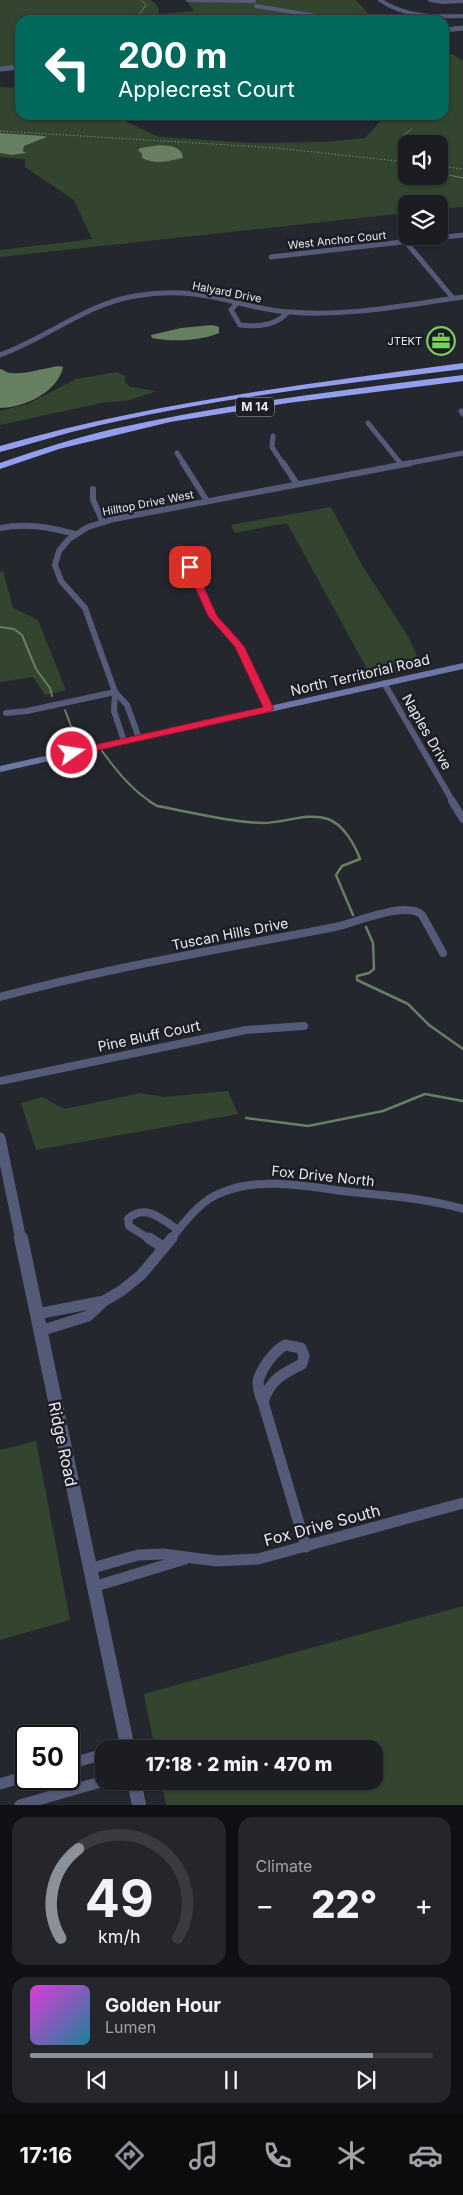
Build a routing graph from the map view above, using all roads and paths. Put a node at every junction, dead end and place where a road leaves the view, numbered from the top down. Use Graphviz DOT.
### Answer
graph roads {
  1 [pos="188,0"];
  2 [pos="236,0"];
  3 [pos="380,0"];
  4 [pos="430,0"];
  5 [pos="463,0"];
  6 [pos="254,1"];
  7 [pos="259,1"];
  8 [pos="250,4"];
  9 [pos="256,6"];
  10 [pos="276,8"];
  11 [pos="313,15"];
  12 [pos="405,15"];
  13 [pos="449,16"];
  14 [pos="463,16"];
  15 [pos="463,28"];
  16 [pos="449,29"];
  17 [pos="15,68"];
  18 [pos="0,69"];
  19 [pos="463,235"];
  20 [pos="448,237"];
  21 [pos="398,243"];
  22 [pos="407,245"];
  23 [pos="271,257"];
  24 [pos="463,297"];
  25 [pos="453,298"];
  26 [pos="237,302"];
  27 [pos="287,313"];
  28 [pos="0,355"];
  29 [pos="463,366"];
  30 [pos="463,378"];
  31 [pos="368,423"];
  32 [pos="273,436"];
  33 [pos="0,449"];
  34 [pos="177,453"];
  35 [pos="463,453"];
  36 [pos="402,465"];
  37 [pos="0,466"];
  38 [pos="297,484"];
  39 [pos="93,489"];
  40 [pos="207,501"];
  41 [pos="104,522"];
  42 [pos="0,528"];
  43 [pos="74,534"];
  44 [pos="190,567"];
  45 [pos="463,666"];
  46 [pos="384,683"];
  47 [pos="115,692"];
  48 [pos="269,709"];
  49 [pos="6,713"];
  50 [pos="139,738"];
  51 [pos="124,741"];
  52 [pos="0,769"];
  53 [pos="463,819"];
  54 [pos="443,953"];
  55 [pos="0,997"];
  56 [pos="304,1026"];
  57 [pos="0,1081"];
  58 [pos="0,1138"];
  59 [pos="463,1209"];
  60 [pos="178,1230"];
  61 [pos="163,1247"];
  62 [pos="104,1301"];
  63 [pos="37,1314"];
  64 [pos="40,1332"];
  65 [pos="263,1402"];
  66 [pos="463,1503"];
  67 [pos="306,1547"];
  68 [pos="187,1558"];
  69 [pos="89,1569"];
  70 [pos="93,1587"];
  71 [pos="125,1740"];
  72 [pos="95,1757"];
  73 [pos="80,1761"];
  74 [pos="15,1779"];
  75 [pos="0,1784"];
  76 [pos="95,1784"];
  77 [pos="136,1790"];
  78 [pos="20,1805"];
  79 [pos="139,1805"];
  1 -- 2 [label="street"];
  2 -- 6 [label="street"];
  2 -- 8 [label="street"];
  3 -- 12 [label="street"];
  4 -- 5 [label="street"];
  6 -- 7 [label="street"];
  6 -- 8 [label="street"];
  8 -- 9 [label="street"];
  9 -- 10 [label="street"];
  9 -- 10 [label="street"];
  10 -- 11 [label="street"];
  13 -- 14 [label="street"];
  15 -- 16 [label="street"];
  17 -- 18 [label="street"];
  19 -- 20 [label="street, West Anchor Court"];
  21 -- 23 [label="street, West Anchor Court"];
  22 -- 25 [label="street"];
  24 -- 25 [label="street, Halyard Drive"];
  25 -- 27 [label="street, Halyard Drive"];
  26 -- 27 [label="street, Halyard Drive"];
  26 -- 27 [label="street"];
  26 -- 28 [label="street, Halyard Drive"];
  29 -- 33 [label="highway, M 14"];
  30 -- 37 [label="highway, M 14"];
  31 -- 36 [label="street"];
  32 -- 38 [label="street"];
  34 -- 40 [label="street"];
  35 -- 36 [label="street, Hilltop Drive West"];
  36 -- 38 [label="street, Hilltop Drive West"];
  38 -- 40 [label="street, Hilltop Drive West"];
  39 -- 41 [label="street"];
  40 -- 41 [label="street, Hilltop Drive West"];
  41 -- 43 [label="street, Hilltop Drive West"];
  42 -- 43 [label="street"];
  43 -- 47 [label="street, Hilltop Drive West"];
  44 -- 48 [label="street"];
  45 -- 46 [label="main road, North Territorial Road"];
  46 -- 48 [label="main road, North Territorial Road"];
  46 -- 53 [label="street, Naples Drive"];
  47 -- 49 [label="street"];
  47 -- 50 [label="street, Hilltop Drive West"];
  47 -- 51 [label="street, Hilltop Drive West"];
  48 -- 50 [label="main road, North Territorial Road"];
  50 -- 51 [label="main road, North Territorial Road"];
  51 -- 52 [label="main road, North Territorial Road"];
  54 -- 55 [label="street, Tuscan Hills Drive"];
  56 -- 57 [label="street, Pine Bluff Court"];
  58 -- 63 [label="street, Ridge Road"];
  59 -- 60 [label="street, Fox Drive North"];
  60 -- 61 [label="street, Fox Drive North"];
  60 -- 61 [label="street"];
  61 -- 62 [label="street, Fox Drive North"];
  62 -- 63 [label="street, Fox Drive North"];
  62 -- 64 [label="street, Fox Drive North"];
  63 -- 64 [label="street, Ridge Road"];
  64 -- 69 [label="street, Ridge Road"];
  65 -- 65 [label="street"];
  65 -- 67 [label="street"];
  66 -- 67 [label="street, Fox Drive South"];
  67 -- 68 [label="street, Fox Drive South"];
  68 -- 69 [label="street, Fox Drive South"];
  68 -- 70 [label="street, Fox Drive South"];
  69 -- 70 [label="street, Ridge Road"];
  70 -- 71 [label="street, Ridge Road"];
  72 -- 73 [label="street"];
  74 -- 75 [label="street"];
  76 -- 78 [label="street"];
  77 -- 79 [label="street"];
}
